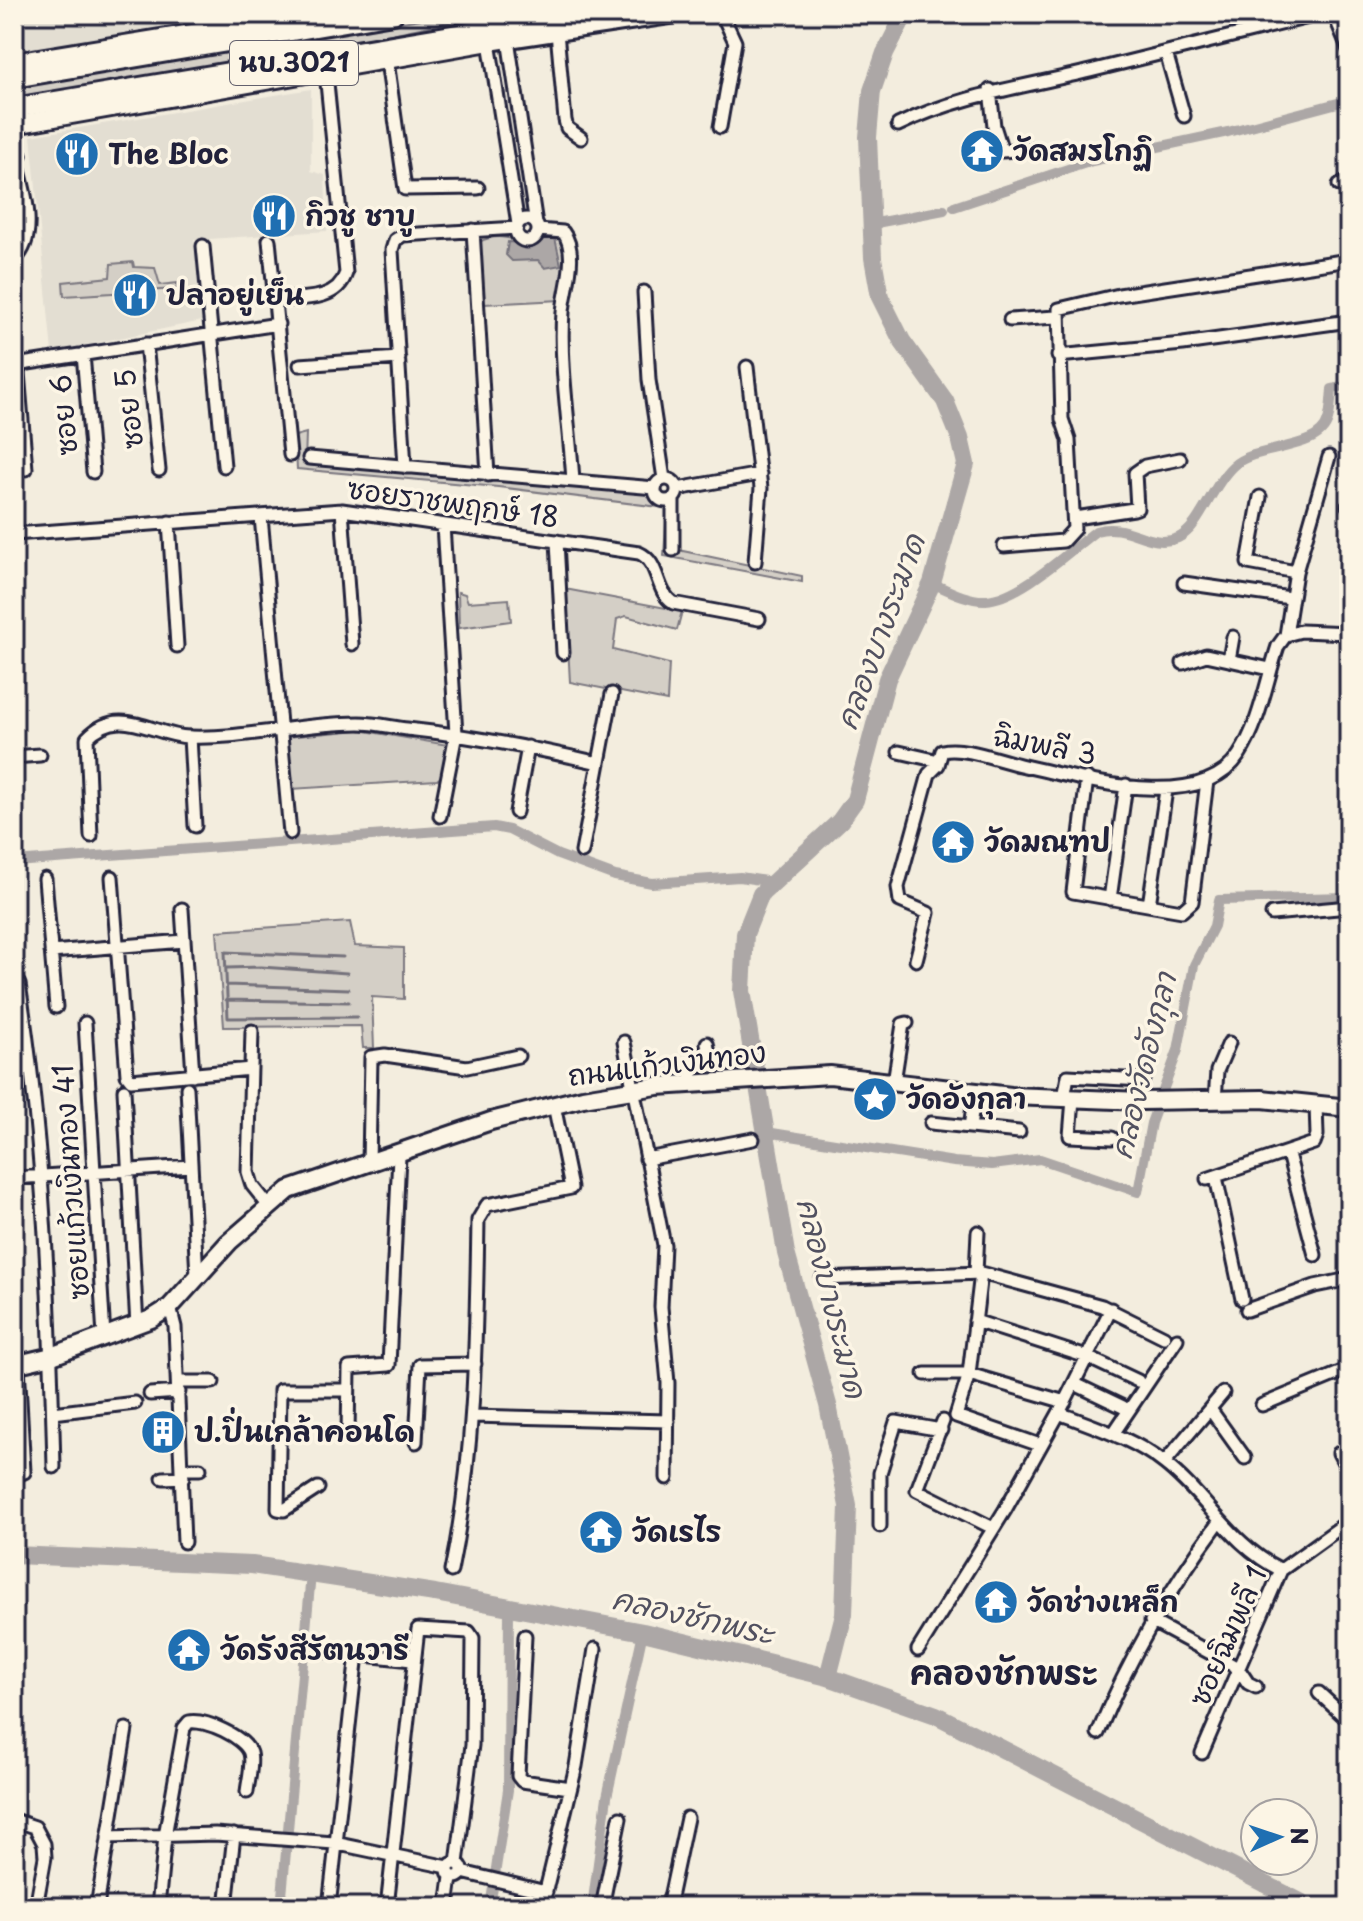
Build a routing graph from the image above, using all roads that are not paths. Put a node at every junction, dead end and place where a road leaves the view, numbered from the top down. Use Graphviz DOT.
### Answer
graph roads {
  1 [pos="308,14"];
  2 [pos="347,14"];
  3 [pos="393,14"];
  4 [pos="676,14"];
  5 [pos="722,14"];
  6 [pos="1321,14"];
  7 [pos="1334,14"];
  8 [pos="575,15"];
  9 [pos="229,28"];
  10 [pos="557,32"];
  11 [pos="498,41"];
  12 [pos="1349,50"];
  13 [pos="1166,53"];
  14 [pos="387,61"];
  15 [pos="14,62"];
  16 [pos="326,73"];
  17 [pos="14,78"];
  18 [pos="990,90"];
  19 [pos="14,108"];
  20 [pos="1184,116"];
  21 [pos="14,125"];
  22 [pos="898,125"];
  23 [pos="720,127"];
  24 [pos="522,133"];
  25 [pos="504,136"];
  26 [pos="581,138"];
  27 [pos="14,147"];
  28 [pos="524,149"];
  29 [pos="1030,149"];
  30 [pos="506,151"];
  31 [pos="16,165"];
  32 [pos="478,188"];
  33 [pos="14,199"];
  34 [pos="25,211"];
  35 [pos="517,226"];
  36 [pos="537,227"];
  37 [pos="473,230"];
  38 [pos="269,240"];
  39 [pos="203,246"];
  40 [pos="14,260"];
  41 [pos="1349,260"];
  42 [pos="644,292"];
  43 [pos="276,300"];
  44 [pos="1056,317"];
  45 [pos="1010,320"];
  46 [pos="1349,321"];
  47 [pos="278,324"];
  48 [pos="212,334"];
  49 [pos="146,344"];
  50 [pos="83,354"];
  51 [pos="1058,356"];
  52 [pos="399,358"];
  53 [pos="300,365"];
  54 [pos="747,367"];
  55 [pos="290,455"];
  56 [pos="1329,457"];
  57 [pos="309,458"];
  58 [pos="1180,459"];
  59 [pos="224,466"];
  60 [pos="405,467"];
  61 [pos="26,469"];
  62 [pos="159,470"];
  63 [pos="93,472"];
  64 [pos="760,474"];
  65 [pos="488,475"];
  66 [pos="573,481"];
  67 [pos="660,484"];
  68 [pos="675,494"];
  69 [pos="1260,497"];
  70 [pos="342,510"];
  71 [pos="261,517"];
  72 [pos="1075,518"];
  73 [pos="169,522"];
  74 [pos="443,525"];
  75 [pos="14,534"];
  76 [pos="557,541"];
  77 [pos="1004,546"];
  78 [pos="673,550"];
  79 [pos="755,562"];
  80 [pos="1296,572"];
  81 [pos="1184,583"];
  82 [pos="1290,598"];
  83 [pos="759,619"];
  84 [pos="1349,633"];
  85 [pos="1286,635"];
  86 [pos="1233,637"];
  87 [pos="352,644"];
  88 [pos="177,646"];
  89 [pos="563,653"];
  90 [pos="1229,660"];
  91 [pos="1183,663"];
  92 [pos="1270,669"];
  93 [pos="612,694"];
  94 [pos="279,729"];
  95 [pos="456,734"];
  96 [pos="190,737"];
  97 [pos="528,747"];
  98 [pos="899,752"];
  99 [pos="40,755"];
  100 [pos="14,757"];
  101 [pos="939,761"];
  102 [pos="599,763"];
  103 [pos="1087,778"];
  104 [pos="1207,781"];
  105 [pos="1126,785"];
  106 [pos="1166,790"];
  107 [pos="516,812"];
  108 [pos="440,816"];
  109 [pos="195,826"];
  110 [pos="290,833"];
  111 [pos="91,836"];
  112 [pos="582,852"];
  113 [pos="112,877"];
  114 [pos="45,879"];
  115 [pos="1110,899"];
  116 [pos="1149,905"];
  117 [pos="1349,907"];
  118 [pos="182,909"];
  119 [pos="1272,914"];
  120 [pos="184,941"];
  121 [pos="117,947"];
  122 [pos="51,952"];
  123 [pos="916,960"];
  124 [pos="14,981"];
  125 [pos="56,1007"];
  126 [pos="85,1023"];
  127 [pos="907,1023"];
  128 [pos="252,1031"];
  129 [pos="624,1042"];
  130 [pos="707,1043"];
  131 [pos="1229,1043"];
  132 [pos="518,1056"];
  133 [pos="251,1069"];
  134 [pos="193,1075"];
  135 [pos="1143,1080"];
  136 [pos="894,1082"];
  137 [pos="688,1084"];
  138 [pos="187,1088"];
  139 [pos="632,1089"];
  140 [pos="124,1090"];
  141 [pos="975,1093"];
  142 [pos="1068,1098"];
  143 [pos="1215,1100"];
  144 [pos="554,1105"];
  145 [pos="1316,1105"];
  146 [pos="1349,1108"];
  147 [pos="931,1123"];
  148 [pos="970,1127"];
  149 [pos="1019,1132"];
  150 [pos="1112,1138"];
  151 [pos="753,1139"];
  152 [pos="1288,1154"];
  153 [pos="399,1156"];
  154 [pos="646,1159"];
  155 [pos="369,1164"];
  156 [pos="191,1166"];
  157 [pos="128,1170"];
  158 [pos="94,1173"];
  159 [pos="38,1177"];
  160 [pos="14,1178"];
  161 [pos="268,1205"];
  162 [pos="978,1232"];
  163 [pos="1315,1255"];
  164 [pos="978,1273"];
  165 [pos="197,1276"];
  166 [pos="822,1279"];
  167 [pos="1349,1279"];
  168 [pos="170,1307"];
  169 [pos="1111,1309"];
  170 [pos="975,1321"];
  171 [pos="137,1326"];
  172 [pos="104,1337"];
  173 [pos="52,1356"];
  174 [pos="1087,1357"];
  175 [pos="16,1364"];
  176 [pos="475,1364"];
  177 [pos="1349,1369"];
  178 [pos="925,1374"];
  179 [pos="969,1374"];
  180 [pos="1138,1381"];
  181 [pos="213,1382"];
  182 [pos="1075,1384"];
  183 [pos="179,1387"];
  184 [pos="347,1390"];
  185 [pos="1223,1393"];
  186 [pos="150,1394"];
  187 [pos="135,1403"];
  188 [pos="1262,1405"];
  189 [pos="1062,1407"];
  190 [pos="1123,1407"];
  191 [pos="1210,1409"];
  192 [pos="53,1413"];
  193 [pos="473,1416"];
  194 [pos="668,1421"];
  195 [pos="1113,1434"];
  196 [pos="348,1436"];
  197 [pos="416,1442"];
  198 [pos="1040,1445"];
  199 [pos="1339,1453"];
  200 [pos="1245,1458"];
  201 [pos="1164,1463"];
  202 [pos="54,1467"];
  203 [pos="200,1469"];
  204 [pos="1349,1472"];
  205 [pos="183,1473"];
  206 [pos="14,1476"];
  207 [pos="163,1478"];
  208 [pos="667,1478"];
  209 [pos="318,1488"];
  210 [pos="1349,1521"];
  211 [pos="1219,1522"];
  212 [pos="880,1526"];
  213 [pos="993,1528"];
  214 [pos="184,1542"];
  215 [pos="1281,1570"];
  216 [pos="451,1571"];
  217 [pos="1151,1621"];
  218 [pos="525,1636"];
  219 [pos="595,1649"];
  220 [pos="317,1650"];
  221 [pos="918,1650"];
  222 [pos="357,1654"];
  223 [pos="412,1660"];
  224 [pos="1238,1668"];
  225 [pos="1256,1687"];
  226 [pos="1319,1693"];
  227 [pos="1349,1721"];
  228 [pos="126,1729"];
  229 [pos="1098,1733"];
  230 [pos="1202,1753"];
  231 [pos="570,1788"];
  232 [pos="247,1792"];
  233 [pos="620,1818"];
  234 [pos="687,1818"];
  235 [pos="14,1820"];
  236 [pos="234,1835"];
  237 [pos="165,1836"];
  238 [pos="108,1837"];
  239 [pos="334,1843"];
  240 [pos="393,1857"];
  241 [pos="454,1870"];
  242 [pos="546,1892"];
  243 [pos="36,1907"];
  244 [pos="97,1907"];
  245 [pos="158,1907"];
  246 [pos="226,1907"];
  247 [pos="329,1907"];
  248 [pos="387,1907"];
  249 [pos="447,1907"];
  250 [pos="542,1907"];
  251 [pos="602,1907"];
  252 [pos="668,1907"];
  1 -- 9 [label="street, นบ.3021"];
  2 -- 9 [label="main road"];
  3 -- 17 [label="main road, นบ.3021"];
  4 -- 10 [label="street, นบ.3021"];
  5 -- 23 [label="street"];
  6 -- 13 [label="street"];
  7 -- 12 [label="street"];
  8 -- 11 [label="main road"];
  8 -- 19 [label="main road, นบ.3021"];
  9 -- 15 [label="street, นบ.3021"];
  10 -- 11 [label="street, นบ.3021"];
  10 -- 26 [label="street"];
  11 -- 14 [label="street, นบ.3021"];
  11 -- 24 [label="street"];
  11 -- 25 [label="street"];
  13 -- 18 [label="street"];
  13 -- 20 [label="street"];
  14 -- 16 [label="street, นบ.3021"];
  14 -- 32 [label="street"];
  16 -- 21 [label="street, นบ.3021"];
  16 -- 43 [label="street"];
  18 -- 22 [label="street"];
  18 -- 29 [label="street"];
  24 -- 25 [label="street"];
  24 -- 28 [label="street"];
  25 -- 30 [label="street"];
  27 -- 31 [label="street"];
  28 -- 30 [label="street"];
  28 -- 36 [label="street"];
  30 -- 35 [label="street"];
  31 -- 34 [label="street"];
  33 -- 34 [label="street"];
  34 -- 40 [label="street"];
  35 -- 36 [label="street"];
  35 -- 36 [label="street"];
  35 -- 37 [label="street"];
  36 -- 66 [label="street"];
  37 -- 52 [label="street"];
  37 -- 65 [label="street"];
  38 -- 43 [label="street"];
  39 -- 48 [label="street"];
  41 -- 44 [label="street"];
  42 -- 67 [label="street"];
  43 -- 47 [label="street"];
  44 -- 45 [label="street"];
  44 -- 51 [label="street"];
  46 -- 51 [label="street"];
  47 -- 48 [label="street"];
  47 -- 55 [label="street"];
  48 -- 49 [label="street"];
  48 -- 59 [label="street"];
  49 -- 50 [label="street"];
  49 -- 62 [label="street, ซอย 5"];
  50 -- 61 [label="street"];
  50 -- 63 [label="street, ซอย 6"];
  51 -- 72 [label="street"];
  52 -- 53 [label="street"];
  52 -- 60 [label="street"];
  54 -- 64 [label="street"];
  56 -- 80 [label="street, ฉิมพลี 3"];
  57 -- 60 [label="street"];
  58 -- 72 [label="street"];
  60 -- 65 [label="street"];
  64 -- 68 [label="street"];
  64 -- 79 [label="street"];
  65 -- 66 [label="street"];
  66 -- 67 [label="street"];
  67 -- 68 [label="street"];
  67 -- 68 [label="street"];
  68 -- 78 [label="street"];
  69 -- 80 [label="street"];
  70 -- 71 [label="street, ซอยราชพฤกษ์ 18"];
  70 -- 74 [label="street, ซอยราชพฤกษ์ 18"];
  70 -- 87 [label="street"];
  71 -- 73 [label="street, ซอยราชพฤกษ์ 18"];
  71 -- 94 [label="street"];
  72 -- 77 [label="street"];
  73 -- 75 [label="street, ซอยราชพฤกษ์ 18"];
  73 -- 88 [label="street"];
  74 -- 76 [label="street, ซอยราชพฤกษ์ 18"];
  74 -- 95 [label="street"];
  76 -- 83 [label="street, ซอยราชพฤกษ์ 18"];
  76 -- 89 [label="street"];
  80 -- 82 [label="street, ฉิมพลี 3"];
  81 -- 82 [label="street"];
  82 -- 85 [label="street, ฉิมพลี 3"];
  84 -- 85 [label="street"];
  85 -- 92 [label="street, ฉิมพลี 3"];
  86 -- 90 [label="street"];
  90 -- 91 [label="street"];
  90 -- 92 [label="street"];
  92 -- 104 [label="street, ฉิมพลี 3"];
  93 -- 102 [label="street"];
  94 -- 95 [label="street"];
  94 -- 96 [label="street"];
  94 -- 110 [label="street"];
  95 -- 97 [label="street"];
  95 -- 108 [label="street"];
  96 -- 109 [label="street"];
  96 -- 111 [label="street"];
  97 -- 102 [label="street"];
  97 -- 107 [label="street"];
  98 -- 101 [label="street"];
  99 -- 100 [label="street"];
  101 -- 103 [label="street, ฉิมพลี 3"];
  101 -- 123 [label="street"];
  102 -- 112 [label="street"];
  103 -- 105 [label="street, ฉิมพลี 3"];
  103 -- 115 [label="street"];
  104 -- 106 [label="street, ฉิมพลี 3"];
  104 -- 116 [label="street"];
  105 -- 106 [label="street, ฉิมพลี 3"];
  105 -- 115 [label="street"];
  106 -- 116 [label="street"];
  113 -- 121 [label="street"];
  114 -- 122 [label="street"];
  115 -- 116 [label="street"];
  117 -- 119 [label="street"];
  118 -- 120 [label="street"];
  120 -- 121 [label="street"];
  120 -- 134 [label="street"];
  121 -- 122 [label="street"];
  121 -- 134 [label="street"];
  122 -- 125 [label="street"];
  124 -- 159 [label="street"];
  126 -- 158 [label="street, ซอยแก้วเงินทอง 41"];
  127 -- 136 [label="street"];
  128 -- 133 [label="street"];
  129 -- 139 [label="street"];
  130 -- 137 [label="street"];
  131 -- 143 [label="street"];
  132 -- 155 [label="street"];
  133 -- 134 [label="street"];
  133 -- 161 [label="street"];
  135 -- 142 [label="street"];
  136 -- 137 [label="street, ถนนแก้วเงินทอง"];
  136 -- 141 [label="street, ถนนแก้วเงินทอง"];
  137 -- 139 [label="street, ถนนแก้วเงินทอง"];
  138 -- 156 [label="street"];
  139 -- 144 [label="street, ถนนแก้วเงินทอง"];
  139 -- 154 [label="street"];
  140 -- 157 [label="street"];
  141 -- 142 [label="street, ถนนแก้วเงินทอง"];
  141 -- 148 [label="street"];
  142 -- 143 [label="street, ถนนแก้วเงินทอง"];
  142 -- 150 [label="street"];
  143 -- 145 [label="street, ถนนแก้วเงินทอง"];
  144 -- 153 [label="street, ถนนแก้วเงินทอง"];
  144 -- 176 [label="street"];
  145 -- 146 [label="street, ถนนแก้วเงินทอง"];
  145 -- 152 [label="street"];
  147 -- 148 [label="street"];
  148 -- 149 [label="street"];
  151 -- 154 [label="street"];
  152 -- 163 [label="street"];
  152 -- 167 [label="street"];
  153 -- 155 [label="street, ถนนแก้วเงินทอง"];
  153 -- 184 [label="street"];
  154 -- 194 [label="street"];
  155 -- 161 [label="street, ถนนแก้วเงินทอง"];
  156 -- 157 [label="street"];
  156 -- 165 [label="street"];
  157 -- 158 [label="street"];
  157 -- 171 [label="street"];
  158 -- 159 [label="street"];
  158 -- 172 [label="street, ซอยแก้วเงินทอง 41"];
  159 -- 160 [label="street"];
  159 -- 173 [label="street"];
  161 -- 165 [label="street, ถนนแก้วเงินทอง"];
  162 -- 164 [label="street"];
  164 -- 166 [label="street"];
  164 -- 169 [label="street"];
  164 -- 170 [label="street"];
  165 -- 168 [label="street, ถนนแก้วเงินทอง"];
  168 -- 171 [label="street, ถนนแก้วเงินทอง"];
  168 -- 183 [label="street"];
  169 -- 174 [label="street"];
  169 -- 195 [label="street"];
  170 -- 174 [label="street"];
  170 -- 179 [label="street"];
  171 -- 172 [label="street, ถนนแก้วเงินทอง"];
  172 -- 173 [label="street, ถนนแก้วเงินทอง"];
  173 -- 175 [label="street, ถนนแก้วเงินทอง"];
  173 -- 192 [label="street"];
  174 -- 180 [label="street"];
  174 -- 182 [label="street"];
  175 -- 206 [label="street"];
  176 -- 193 [label="street"];
  176 -- 197 [label="street"];
  177 -- 188 [label="street"];
  178 -- 179 [label="street"];
  179 -- 189 [label="street"];
  179 -- 198 [label="street"];
  181 -- 183 [label="street"];
  182 -- 189 [label="street"];
  182 -- 190 [label="street"];
  183 -- 186 [label="street"];
  183 -- 205 [label="street"];
  184 -- 196 [label="street"];
  184 -- 209 [label="street"];
  185 -- 191 [label="street"];
  187 -- 192 [label="street"];
  189 -- 195 [label="street"];
  189 -- 198 [label="street"];
  191 -- 200 [label="street"];
  191 -- 201 [label="street"];
  192 -- 202 [label="street"];
  193 -- 194 [label="street"];
  193 -- 216 [label="street"];
  194 -- 208 [label="street"];
  195 -- 201 [label="street"];
  198 -- 213 [label="street"];
  199 -- 204 [label="street"];
  201 -- 211 [label="street"];
  203 -- 205 [label="street"];
  205 -- 207 [label="street"];
  205 -- 214 [label="street"];
  210 -- 215 [label="street, ซอยฉิมพลี 1"];
  211 -- 215 [label="street"];
  211 -- 217 [label="street"];
  212 -- 213 [label="street"];
  213 -- 221 [label="street"];
  215 -- 224 [label="street, ซอยฉิมพลี 1"];
  217 -- 224 [label="street"];
  217 -- 229 [label="street"];
  218 -- 231 [label="street"];
  219 -- 231 [label="street"];
  220 -- 222 [label="street"];
  222 -- 223 [label="street"];
  222 -- 239 [label="street"];
  223 -- 240 [label="street"];
  223 -- 241 [label="street"];
  224 -- 225 [label="street"];
  224 -- 230 [label="street, ซอยฉิมพลี 1"];
  226 -- 227 [label="street"];
  228 -- 238 [label="street"];
  231 -- 242 [label="street"];
  232 -- 237 [label="street"];
  233 -- 251 [label="street"];
  234 -- 252 [label="street"];
  235 -- 243 [label="street"];
  236 -- 237 [label="street"];
  236 -- 239 [label="street"];
  236 -- 246 [label="street"];
  237 -- 238 [label="street"];
  237 -- 245 [label="street"];
  238 -- 244 [label="street"];
  239 -- 240 [label="street"];
  239 -- 247 [label="street"];
  240 -- 241 [label="street"];
  240 -- 248 [label="street"];
  241 -- 242 [label="street"];
  241 -- 249 [label="street"];
  242 -- 250 [label="street"];
}
